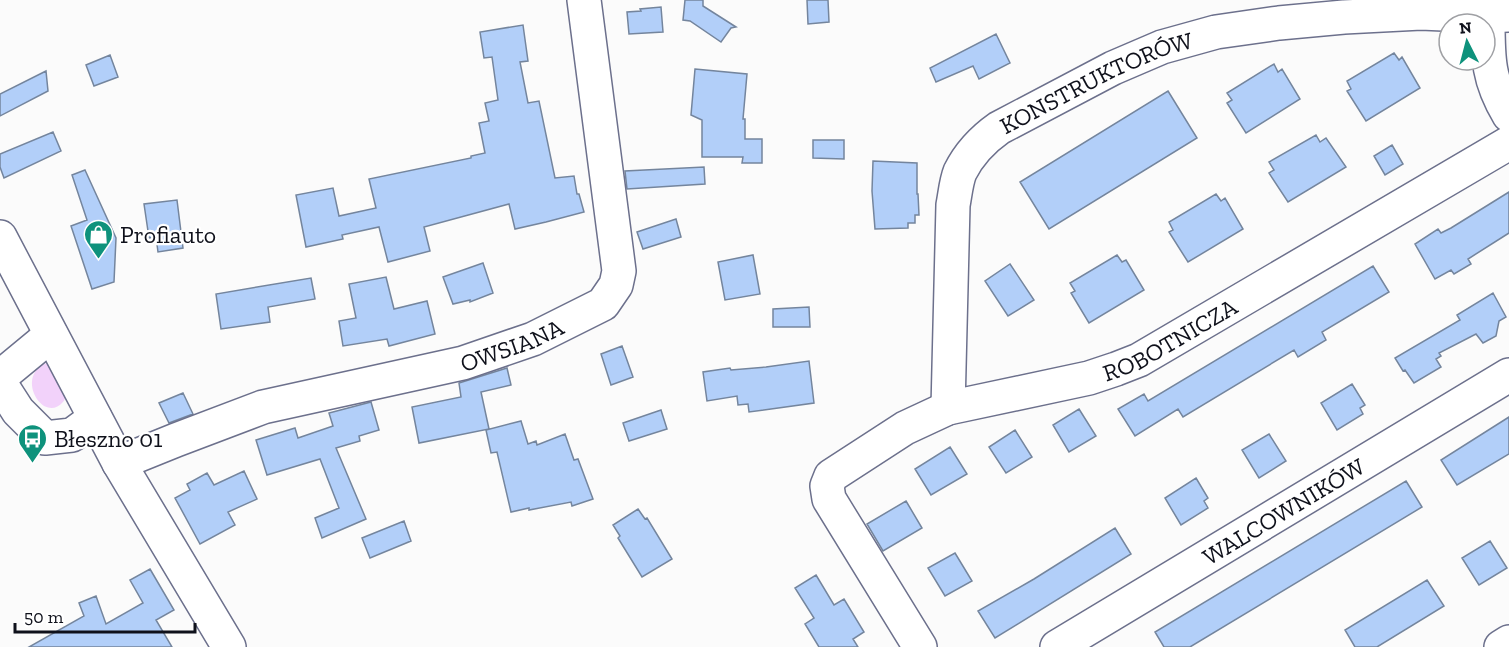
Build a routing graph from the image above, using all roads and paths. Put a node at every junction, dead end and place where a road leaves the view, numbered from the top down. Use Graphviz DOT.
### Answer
graph roads {
  1 [pos="584,0"];
  2 [pos="1498,16"];
  3 [pos="1509,115"];
  4 [pos="1509,142"];
  5 [pos="0,237"];
  6 [pos="51,335"];
  7 [pos="1509,375"];
  8 [pos="0,377"];
  9 [pos="0,383"];
  10 [pos="948,408"];
  11 [pos="95,418"];
  12 [pos="119,463"];
  13 [pos="1509,642"];
  14 [pos="230,647"];
  15 [pos="920,647"];
  16 [pos="1057,647"];
  17 [pos="1501,647"];
  1 -- 12 [label="street, OWSIANA"];
  2 -- 3 [label="street"];
  2 -- 10 [label="street, KONSTRUKTORÓW"];
  4 -- 10 [label="street, ROBOTNICZA"];
  5 -- 6 [label="street"];
  6 -- 8 [label="street"];
  6 -- 11 [label="street"];
  7 -- 16 [label="street, WALCOWNIKÓW"];
  9 -- 11 [label="street"];
  10 -- 15 [label="street, ROBOTNICZA"];
  11 -- 12 [label="street"];
  12 -- 14 [label="street"];
  13 -- 17 [label="street"];
}
